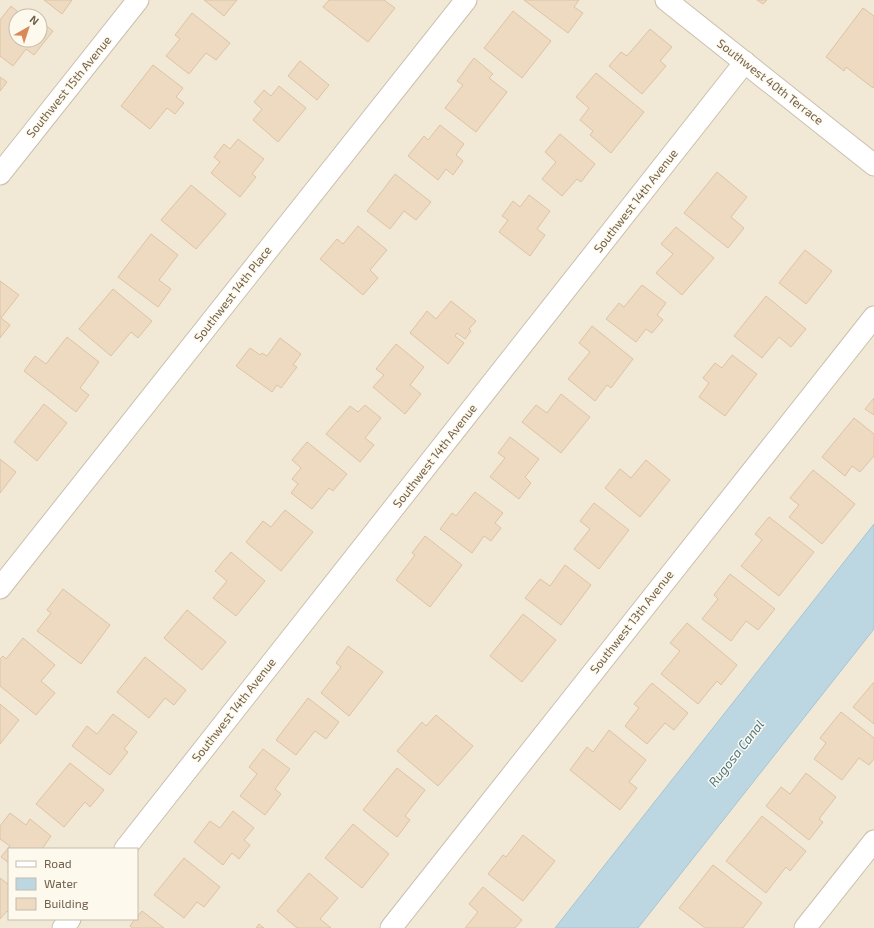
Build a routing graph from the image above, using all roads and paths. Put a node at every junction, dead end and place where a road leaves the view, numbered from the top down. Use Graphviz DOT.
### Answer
graph roads {
  1 [pos="138,0"];
  2 [pos="466,0"];
  3 [pos="666,0"];
  4 [pos="745,62"];
  5 [pos="874,165"];
  6 [pos="0,174"];
  7 [pos="874,317"];
  8 [pos="0,588"];
  9 [pos="874,841"];
  10 [pos="126,848"];
  11 [pos="69,920"];
  12 [pos="63,928"];
  13 [pos="391,928"];
  14 [pos="805,928"];
  1 -- 6 [label="street, Southwest 15th Avenue"];
  2 -- 8 [label="street, Southwest 14th Place"];
  3 -- 4 [label="street, Southwest 40th Terrace"];
  4 -- 5 [label="street, Southwest 40th Terrace"];
  4 -- 10 [label="street, Southwest 14th Avenue"];
  7 -- 13 [label="street, Southwest 13th Avenue"];
  9 -- 14 [label="street"];
  11 -- 12 [label="street"];
}
